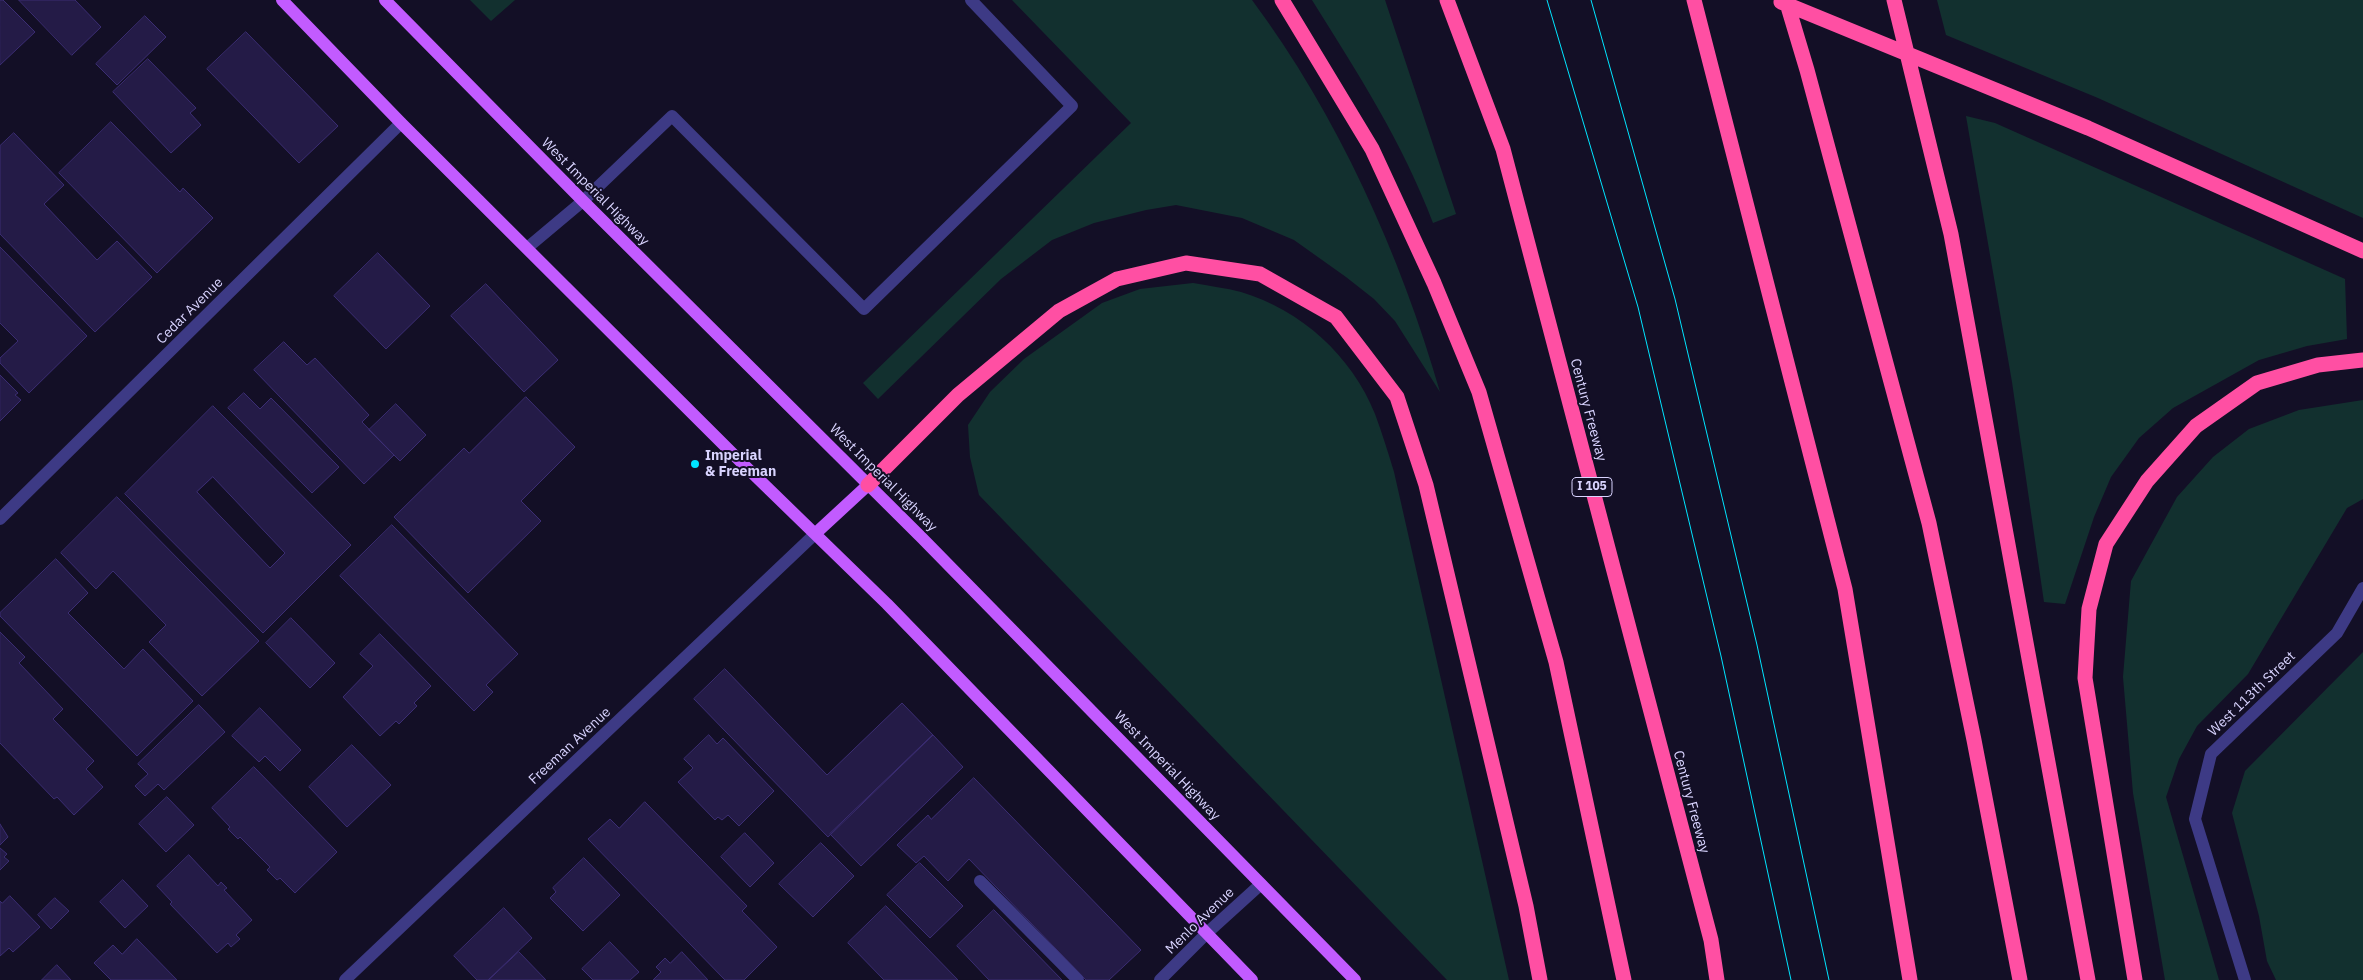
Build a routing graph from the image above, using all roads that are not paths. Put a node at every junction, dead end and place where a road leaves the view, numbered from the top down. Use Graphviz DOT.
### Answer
graph roads {
  1 [pos="282,0"];
  2 [pos="385,0"];
  3 [pos="971,0"];
  4 [pos="1282,0"];
  5 [pos="1447,0"];
  6 [pos="1694,0"];
  7 [pos="1777,0"];
  8 [pos="1786,0"];
  9 [pos="1894,0"];
  10 [pos="401,123"];
  11 [pos="583,201"];
  12 [pos="527,248"];
  13 [pos="2363,251"];
  14 [pos="2363,360"];
  15 [pos="868,485"];
  16 [pos="0,519"];
  17 [pos="816,533"];
  18 [pos="2363,588"];
  19 [pos="980,882"];
  20 [pos="1261,884"];
  21 [pos="1207,933"];
  22 [pos="345,980"];
  23 [pos="1078,980"];
  24 [pos="1160,980"];
  25 [pos="1252,980"];
  26 [pos="1356,980"];
  27 [pos="1540,980"];
  28 [pos="1624,980"];
  29 [pos="1717,980"];
  30 [pos="1910,980"];
  31 [pos="2020,980"];
  32 [pos="2088,980"];
  33 [pos="2135,980"];
  34 [pos="2245,980"];
  1 -- 10 [label="main road"];
  2 -- 11 [label="main road, West Imperial Highway"];
  3 -- 11 [label="street"];
  4 -- 28 [label="highway"];
  5 -- 29 [label="highway, Century Freeway / I 105"];
  6 -- 30 [label="highway"];
  7 -- 13 [label="highway"];
  8 -- 31 [label="highway"];
  9 -- 32 [label="highway"];
  10 -- 12 [label="main road"];
  10 -- 16 [label="street, Cedar Avenue"];
  11 -- 12 [label="street"];
  11 -- 15 [label="main road, West Imperial Highway"];
  12 -- 17 [label="main road"];
  14 -- 33 [label="highway"];
  15 -- 17 [label="main road"];
  15 -- 20 [label="main road, West Imperial Highway"];
  15 -- 27 [label="highway"];
  17 -- 21 [label="main road"];
  17 -- 22 [label="street, Freeman Avenue"];
  18 -- 34 [label="street, West 113th Street"];
  19 -- 23 [label="street"];
  20 -- 21 [label="street, Menlo Avenue"];
  20 -- 26 [label="main road, West Imperial Highway"];
  21 -- 24 [label="street, Menlo Avenue"];
  21 -- 25 [label="main road"];
}
